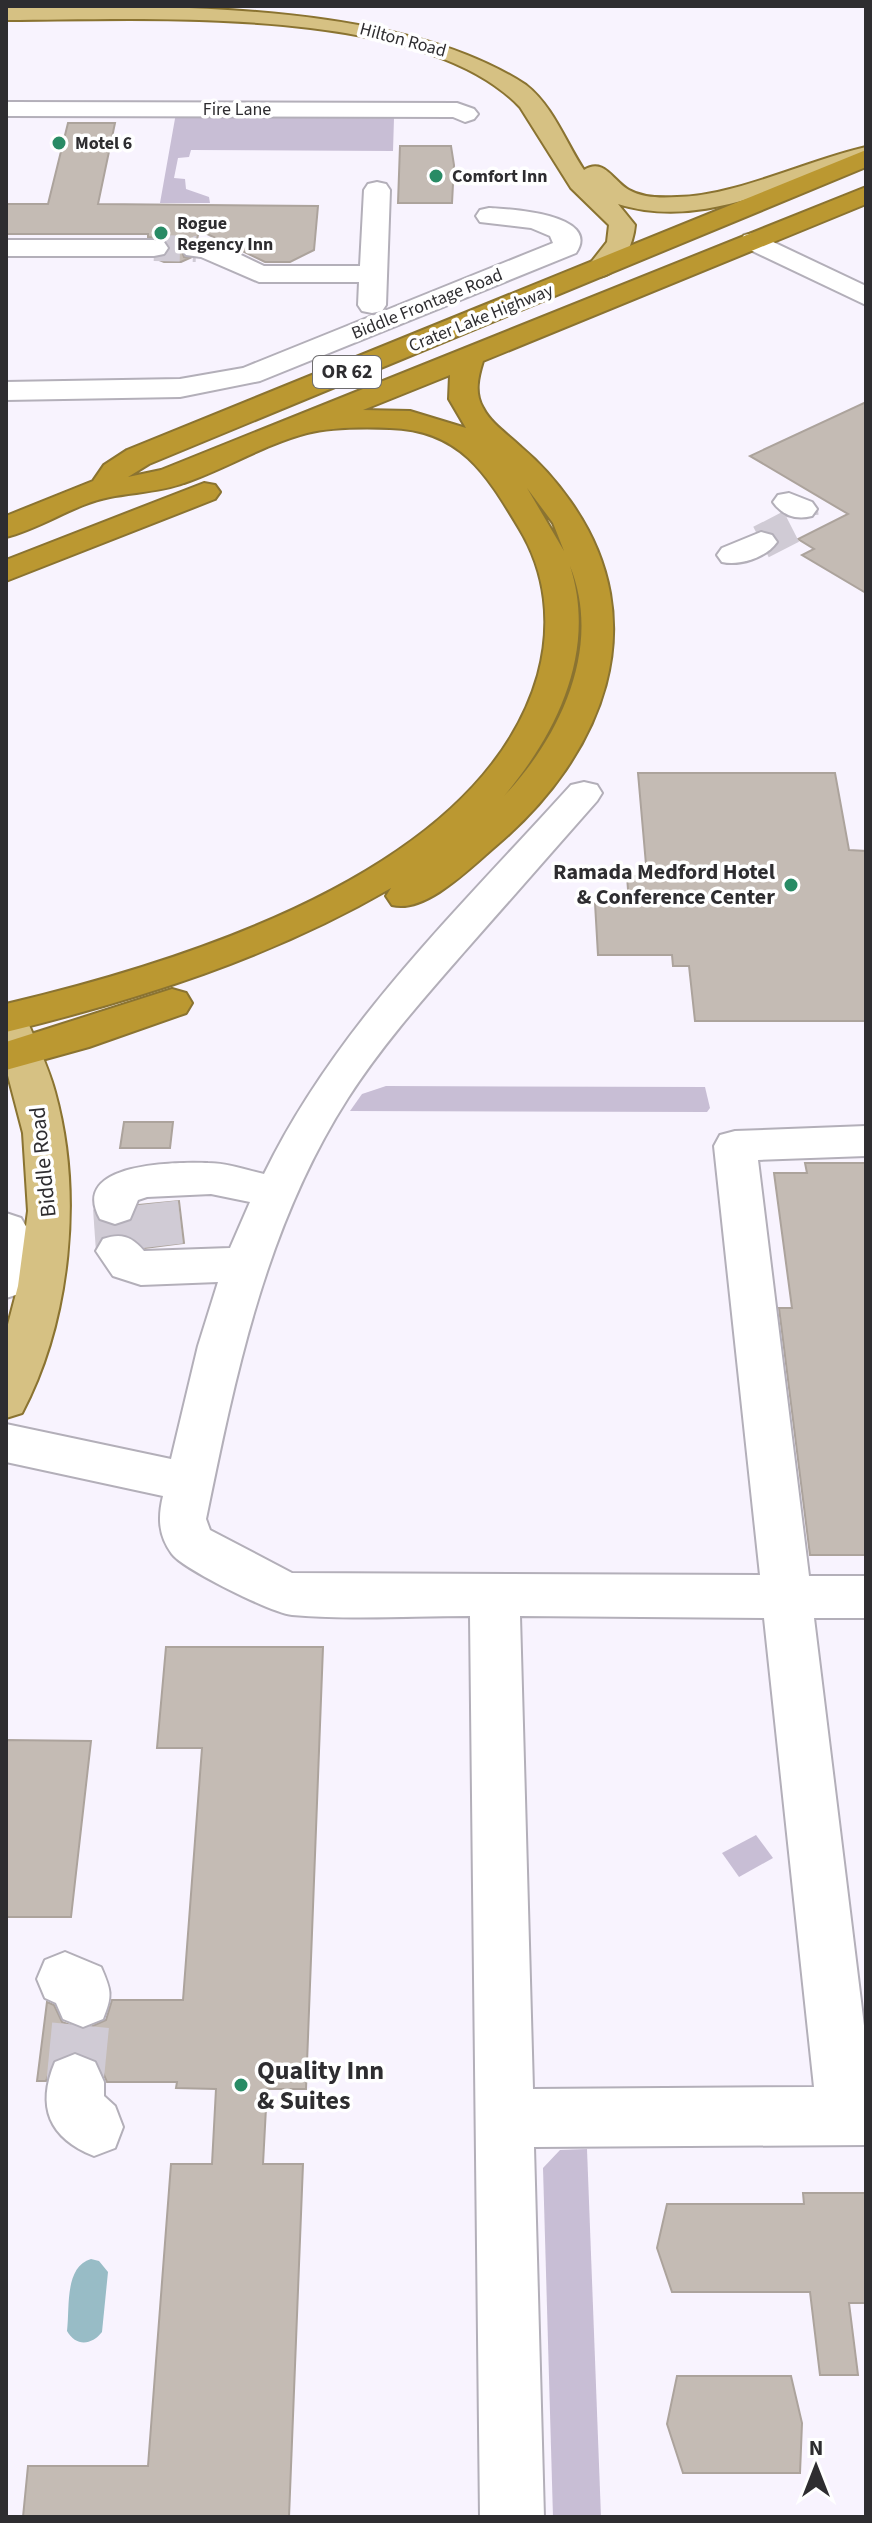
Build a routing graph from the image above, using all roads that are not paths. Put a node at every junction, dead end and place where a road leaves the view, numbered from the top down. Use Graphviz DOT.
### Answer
graph roads {
  1 [pos="250,6"];
  2 [pos="6,13"];
  3 [pos="6,109"];
  4 [pos="465,114"];
  5 [pos="866,157"];
  6 [pos="377,190"];
  7 [pos="866,195"];
  8 [pos="489,216"];
  9 [pos="754,241"];
  10 [pos="6,248"];
  11 [pos="154,248"];
  12 [pos="196,249"];
  13 [pos="599,270"];
  14 [pos="374,274"];
  15 [pos="866,297"];
  16 [pos="371,327"];
  17 [pos="469,358"];
  18 [pos="6,391"];
  19 [pos="306,424"];
  20 [pos="104,488"];
  21 [pos="521,504"];
  22 [pos="6,527"];
  23 [pos="6,571"];
  24 [pos="584,793"];
  25 [pos="9,1036"];
  26 [pos="866,1141"];
  27 [pos="277,1192"];
  28 [pos="153,1194"];
  29 [pos="6,1229"];
  30 [pos="6,1281"];
  31 [pos="6,1400"];
  32 [pos="6,1443"];
  33 [pos="190,1482"];
  34 [pos="495,1595"];
  35 [pos="787,1597"];
  36 [pos="866,1597"];
  37 [pos="856,2116"];
  38 [pos="504,2118"];
  39 [pos="512,2517"];
  1 -- 5 [label="main road, Hilton Road"];
  2 -- 13 [label="main road, Hilton Road"];
  3 -- 4 [label="lane, Fire Lane"];
  5 -- 13 [label="highway, Crater Lake Highway / OR 62"];
  6 -- 14 [label="lane"];
  7 -- 9 [label="highway, Crater Lake Highway / OR 62"];
  8 -- 16 [label="lane, Biddle Frontage Road"];
  9 -- 15 [label="lane"];
  9 -- 17 [label="highway, Crater Lake Highway / OR 62"];
  10 -- 11 [label="lane"];
  12 -- 14 [label="lane"];
  13 -- 20 [label="highway, Crater Lake Highway / OR 62"];
  14 -- 16 [label="lane"];
  16 -- 18 [label="lane, Biddle Frontage Road"];
  17 -- 19 [label="highway, Crater Lake Highway / OR 62"];
  17 -- 25 [label="highway"];
  19 -- 20 [label="highway, Crater Lake Highway / OR 62"];
  19 -- 21 [label="highway"];
  20 -- 22 [label="highway, Crater Lake Highway / OR 62"];
  21 -- 23 [label="highway"];
  21 -- 25 [label="highway"];
  24 -- 27 [label="lane"];
  25 -- 31 [label="main road, Biddle Road"];
  26 -- 35 [label="lane"];
  27 -- 28 [label="lane"];
  27 -- 33 [label="lane"];
  29 -- 30 [label="lane"];
  32 -- 33 [label="lane"];
  33 -- 34 [label="lane"];
  34 -- 35 [label="lane"];
  34 -- 38 [label="lane"];
  35 -- 36 [label="lane"];
  35 -- 37 [label="lane"];
  37 -- 38 [label="lane"];
  38 -- 39 [label="lane"];
}
